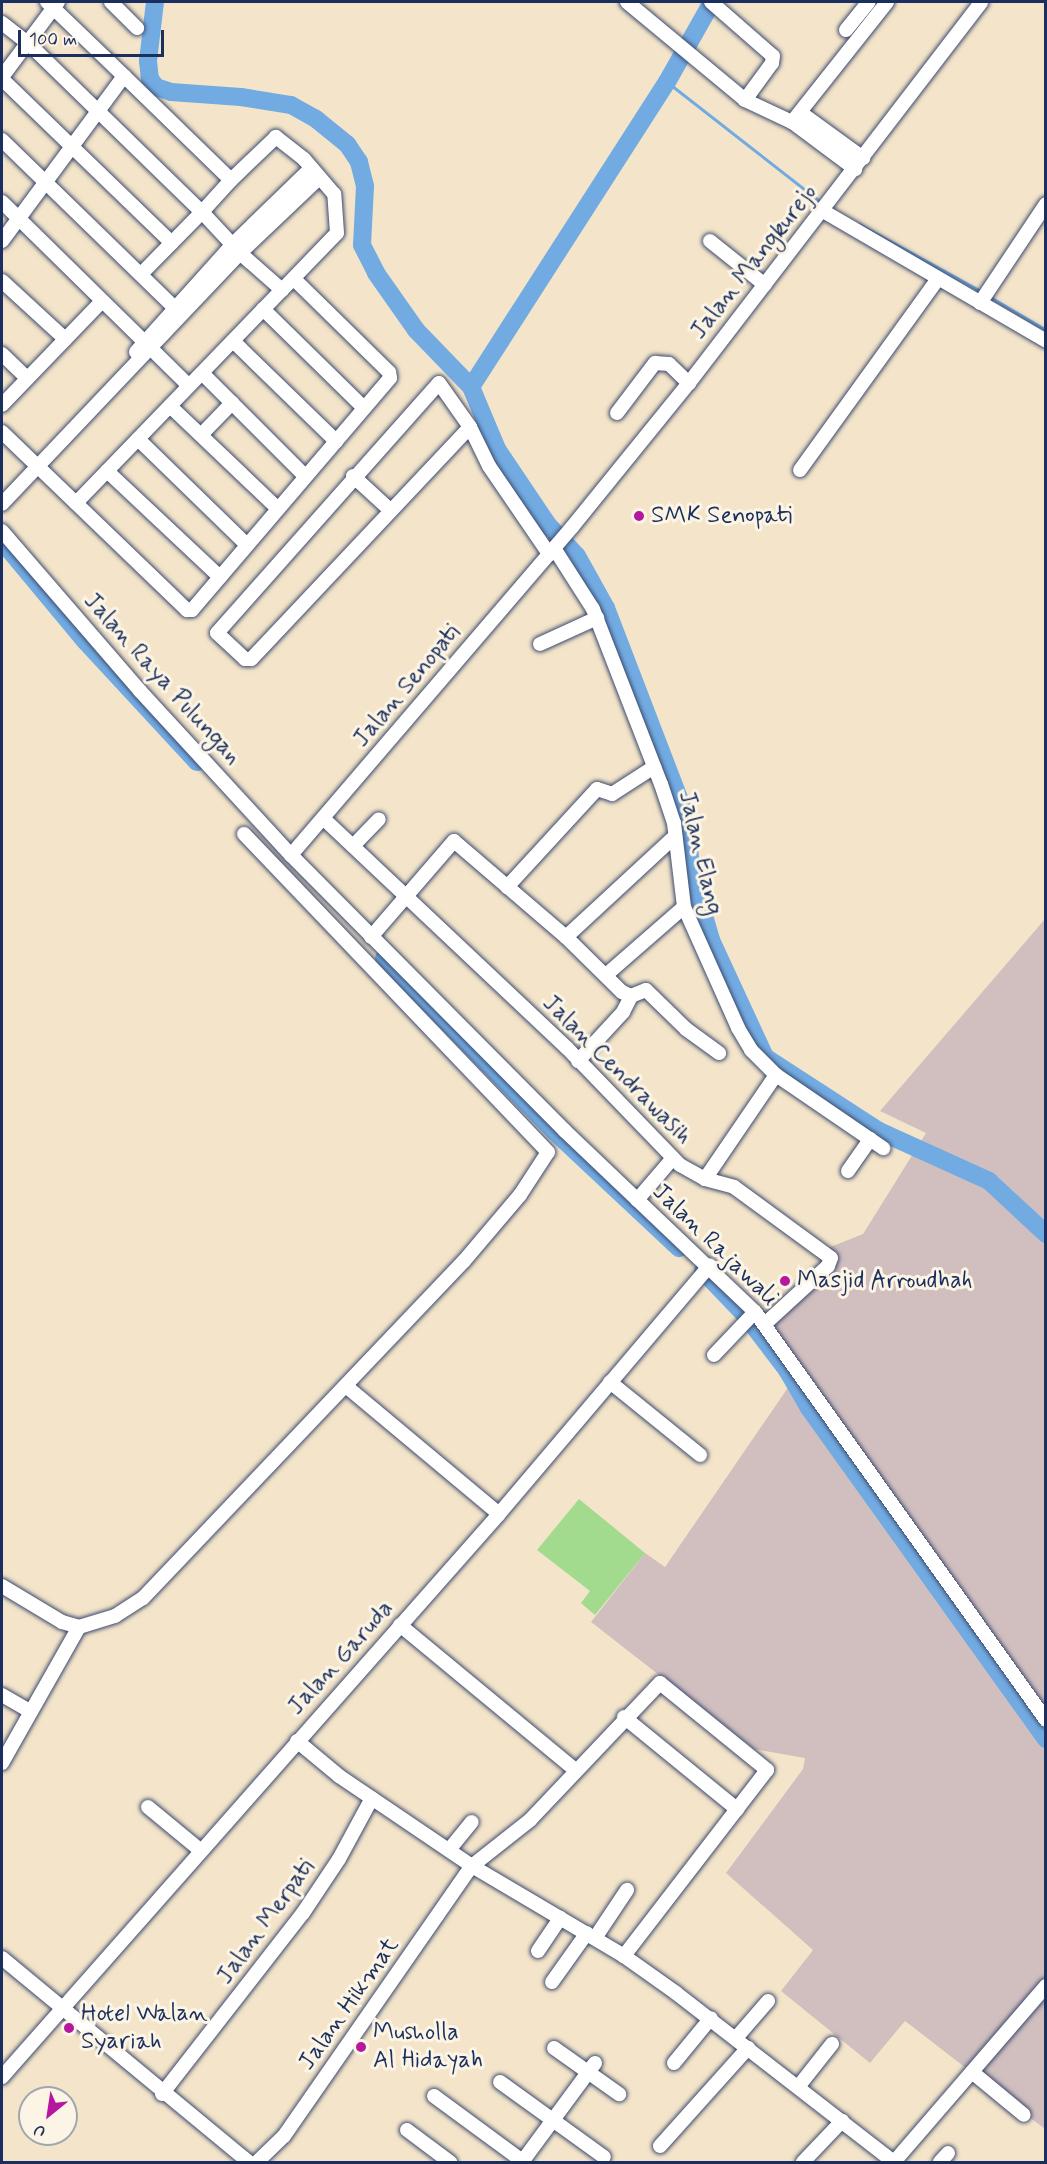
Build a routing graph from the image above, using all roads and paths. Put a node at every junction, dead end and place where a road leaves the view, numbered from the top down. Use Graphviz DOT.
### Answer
graph roads {
  1 [pos="111,2"];
  2 [pos="627,2"];
  3 [pos="869,2"];
  4 [pos="887,2"];
  5 [pos="981,2"];
  6 [pos="53,3"];
  7 [pos="717,6"];
  8 [pos="2,23"];
  9 [pos="137,28"];
  10 [pos="846,30"];
  11 [pos="28,43"];
  12 [pos="124,76"];
  13 [pos="3,82"];
  14 [pos="745,100"];
  15 [pos="97,112"];
  16 [pos="796,117"];
  17 [pos="2,140"];
  18 [pos="71,147"];
  19 [pos="859,163"];
  20 [pos="314,173"];
  21 [pos="231,180"];
  22 [pos="45,182"];
  23 [pos="2,202"];
  24 [pos="1046,204"];
  25 [pos="827,205"];
  26 [pos="202,212"];
  27 [pos="18,218"];
  28 [pos="2,241"];
  29 [pos="710,241"];
  30 [pos="172,243"];
  31 [pos="236,249"];
  32 [pos="141,274"];
  33 [pos="294,279"];
  34 [pos="938,279"];
  35 [pos="2,281"];
  36 [pos="765,285"];
  37 [pos="282,290"];
  38 [pos="983,299"];
  39 [pos="102,301"];
  40 [pos="175,308"];
  41 [pos="263,309"];
  42 [pos="65,339"];
  43 [pos="233,341"];
  44 [pos="1046,341"];
  45 [pos="149,346"];
  46 [pos="2,354"];
  47 [pos="202,373"];
  48 [pos="27,378"];
  49 [pos="689,383"];
  50 [pos="189,386"];
  51 [pos="232,404"];
  52 [pos="2,405"];
  53 [pos="170,406"];
  54 [pos="364,408"];
  55 [pos="617,413"];
  56 [pos="471,427"];
  57 [pos="2,432"];
  58 [pos="201,435"];
  59 [pos="138,439"];
  60 [pos="336,441"];
  61 [pos="34,465"];
  62 [pos="800,470"];
  63 [pos="107,471"];
  64 [pos="305,476"];
  65 [pos="353,476"];
  66 [pos="2,491"];
  67 [pos="76,502"];
  68 [pos="2,504"];
  69 [pos="278,509"];
  70 [pos="389,509"];
  71 [pos="2,531"];
  72 [pos="247,545"];
  73 [pos="553,549"];
  74 [pos="219,577"];
  75 [pos="597,618"];
  76 [pos="540,644"];
  77 [pos="654,767"];
  78 [pos="324,819"];
  79 [pos="380,819"];
  80 [pos="244,834"];
  81 [pos="675,836"];
  82 [pos="353,846"];
  83 [pos="291,855"];
  84 [pos="507,887"];
  85 [pos="406,897"];
  86 [pos="684,908"];
  87 [pos="370,937"];
  88 [pos="566,937"];
  89 [pos="606,975"];
  90 [pos="631,996"];
  91 [pos="719,1053"];
  92 [pos="579,1061"];
  93 [pos="776,1075"];
  94 [pos="870,1138"];
  95 [pos="884,1148"];
  96 [pos="673,1158"];
  97 [pos="848,1171"];
  98 [pos="705,1179"];
  99 [pos="637,1200"];
  100 [pos="703,1273"];
  101 [pos="748,1319"];
  102 [pos="765,1324"];
  103 [pos="714,1355"];
  104 [pos="610,1382"];
  105 [pos="346,1386"];
  106 [pos="700,1455"];
  107 [pos="499,1514"];
  108 [pos="2,1586"];
  109 [pos="400,1625"];
  110 [pos="79,1627"];
  111 [pos="2,1695"];
  112 [pos="30,1711"];
  113 [pos="624,1716"];
  114 [pos="1046,1720"];
  115 [pos="297,1741"];
  116 [pos="2,1763"];
  117 [pos="575,1770"];
  118 [pos="372,1798"];
  119 [pos="148,1806"];
  120 [pos="737,1809"];
  121 [pos="472,1822"];
  122 [pos="200,1850"];
  123 [pos="449,1850"];
  124 [pos="472,1866"];
  125 [pos="627,1890"];
  126 [pos="560,1918"];
  127 [pos="591,1936"];
  128 [pos="538,1951"];
  129 [pos="624,1956"];
  130 [pos="2,1958"];
  131 [pos="552,1982"];
  132 [pos="1046,1986"];
  133 [pos="768,2001"];
  134 [pos="62,2008"];
  135 [pos="711,2018"];
  136 [pos="736,2038"];
  137 [pos="832,2044"];
  138 [pos="554,2048"];
  139 [pos="748,2048"];
  140 [pos="674,2062"];
  141 [pos="591,2068"];
  142 [pos="972,2073"];
  143 [pos="2,2077"];
  144 [pos="500,2082"];
  145 [pos="798,2087"];
  146 [pos="162,2094"];
  147 [pos="619,2094"];
  148 [pos="434,2096"];
  149 [pos="1024,2115"];
  150 [pos="553,2120"];
  151 [pos="842,2121"];
  152 [pos="407,2130"];
  153 [pos="660,2146"];
  154 [pos="604,2157"];
  155 [pos="523,2162"];
  156 [pos="249,2163"];
  157 [pos="257,2163"];
  158 [pos="450,2163"];
  159 [pos="803,2163"];
  160 [pos="894,2163"];
  1 -- 9 [label="street"];
  2 -- 14 [label="street"];
  3 -- 10 [label="street"];
  4 -- 16 [label="street"];
  5 -- 19 [label="street, Jalan Mangkurejo"];
  6 -- 11 [label="street"];
  6 -- 12 [label="street"];
  7 -- 14 [label="street"];
  8 -- 11 [label="street"];
  11 -- 13 [label="street"];
  11 -- 15 [label="street"];
  12 -- 15 [label="street"];
  12 -- 21 [label="street"];
  13 -- 18 [label="street"];
  14 -- 16 [label="street"];
  15 -- 18 [label="street"];
  15 -- 26 [label="street"];
  16 -- 19 [label="street"];
  17 -- 22 [label="street"];
  18 -- 22 [label="street"];
  18 -- 30 [label="street"];
  19 -- 25 [label="street, Jalan Mangkurejo"];
  20 -- 21 [label="street"];
  20 -- 31 [label="street"];
  20 -- 33 [label="street"];
  21 -- 26 [label="street"];
  22 -- 27 [label="street"];
  22 -- 32 [label="street"];
  23 -- 27 [label="street"];
  24 -- 38 [label="street"];
  25 -- 34 [label="street"];
  25 -- 36 [label="street, Jalan Mangkurejo"];
  26 -- 30 [label="street"];
  26 -- 31 [label="street"];
  27 -- 28 [label="street"];
  27 -- 39 [label="street"];
  29 -- 36 [label="street"];
  30 -- 32 [label="street"];
  31 -- 37 [label="street"];
  31 -- 40 [label="street"];
  31 -- 45 [label="street"];
  32 -- 40 [label="street"];
  33 -- 37 [label="street"];
  33 -- 54 [label="street"];
  34 -- 38 [label="street"];
  34 -- 62 [label="street"];
  35 -- 42 [label="street"];
  36 -- 49 [label="street, Jalan Mangkurejo"];
  37 -- 41 [label="street"];
  38 -- 44 [label="street"];
  39 -- 42 [label="street"];
  39 -- 45 [label="street"];
  40 -- 45 [label="street"];
  41 -- 43 [label="street"];
  41 -- 54 [label="street"];
  42 -- 48 [label="street"];
  43 -- 47 [label="street"];
  43 -- 60 [label="street"];
  45 -- 50 [label="street"];
  45 -- 61 [label="street"];
  46 -- 48 [label="street"];
  47 -- 50 [label="street"];
  47 -- 51 [label="street"];
  48 -- 52 [label="street"];
  49 -- 55 [label="street"];
  49 -- 73 [label="street, Jalan Mangkurejo"];
  50 -- 53 [label="street"];
  51 -- 58 [label="street"];
  51 -- 64 [label="street"];
  53 -- 58 [label="street"];
  53 -- 59 [label="street"];
  54 -- 60 [label="street"];
  56 -- 65 [label="street, Jalan Elang"];
  56 -- 70 [label="street"];
  56 -- 73 [label="street, Jalan Elang"];
  57 -- 61 [label="street"];
  58 -- 69 [label="street"];
  59 -- 63 [label="street"];
  59 -- 72 [label="street"];
  60 -- 64 [label="street"];
  61 -- 66 [label="street"];
  61 -- 67 [label="street"];
  61 -- 68 [label="street"];
  63 -- 67 [label="street"];
  63 -- 74 [label="street"];
  64 -- 69 [label="street"];
  65 -- 70 [label="street"];
  65 -- 70 [label="street"];
  67 -- 74 [label="street"];
  69 -- 72 [label="street"];
  71 -- 83 [label="street, Jalan Raya Pulungan"];
  72 -- 74 [label="street"];
  73 -- 75 [label="street, Jalan Elang"];
  73 -- 78 [label="street, Jalan Senopati"];
  75 -- 76 [label="street"];
  75 -- 77 [label="street, Jalan Elang"];
  77 -- 81 [label="street, Jalan Elang"];
  77 -- 84 [label="street"];
  78 -- 82 [label="street, Jalan Cendrawasih"];
  78 -- 83 [label="street, Jalan Senopati"];
  79 -- 82 [label="street"];
  80 -- 105 [label="street"];
  81 -- 86 [label="street, Jalan Elang"];
  81 -- 88 [label="street"];
  82 -- 85 [label="street, Jalan Cendrawasih"];
  83 -- 87 [label="street, Jalan Rajawali"];
  84 -- 85 [label="street"];
  84 -- 88 [label="street"];
  85 -- 87 [label="street"];
  85 -- 92 [label="street, Jalan Cendrawasih"];
  86 -- 89 [label="street"];
  86 -- 93 [label="street, Jalan Elang"];
  87 -- 99 [label="street, Jalan Rajawali"];
  88 -- 89 [label="street"];
  89 -- 90 [label="street"];
  90 -- 91 [label="street"];
  90 -- 92 [label="street"];
  92 -- 96 [label="street, Jalan Cendrawasih"];
  93 -- 94 [label="street, Jalan Elang"];
  93 -- 98 [label="street"];
  94 -- 95 [label="street, Jalan Elang"];
  94 -- 97 [label="street"];
  96 -- 98 [label="street, Jalan Cendrawasih"];
  96 -- 99 [label="street"];
  98 -- 102 [label="street, Jalan Cendrawasih"];
  99 -- 100 [label="street, Jalan Rajawali"];
  100 -- 101 [label="street, Jalan Rajawali"];
  100 -- 104 [label="street, Jalan Garuda"];
  101 -- 102 [label="street, Jalan Rajawali"];
  101 -- 103 [label="street"];
  102 -- 114 [label="street, Jalan Rajawali"];
  104 -- 106 [label="street"];
  104 -- 107 [label="street, Jalan Garuda"];
  105 -- 107 [label="street"];
  105 -- 110 [label="street"];
  107 -- 109 [label="street, Jalan Garuda"];
  108 -- 110 [label="street"];
  109 -- 115 [label="street, Jalan Garuda"];
  109 -- 117 [label="street"];
  110 -- 112 [label="street"];
  111 -- 112 [label="street"];
  112 -- 116 [label="street"];
  113 -- 117 [label="street, Jalan Hikmat"];
  113 -- 120 [label="street"];
  113 -- 120 [label="street, Jalan Hikmat"];
  115 -- 118 [label="street"];
  115 -- 122 [label="street, Jalan Garuda"];
  117 -- 124 [label="street, Jalan Hikmat"];
  118 -- 123 [label="street"];
  118 -- 146 [label="street, Jalan Merpati"];
  119 -- 122 [label="street"];
  120 -- 129 [label="street, Jalan Hikmat"];
  121 -- 123 [label="street"];
  122 -- 134 [label="street, Jalan Garuda"];
  123 -- 124 [label="street"];
  124 -- 126 [label="street"];
  124 -- 157 [label="street, Jalan Hikmat"];
  125 -- 127 [label="street"];
  126 -- 127 [label="street"];
  126 -- 128 [label="street"];
  127 -- 129 [label="street"];
  127 -- 131 [label="street"];
  129 -- 135 [label="street"];
  130 -- 134 [label="street"];
  132 -- 142 [label="street"];
  133 -- 136 [label="street"];
  134 -- 143 [label="street, Jalan Garuda"];
  134 -- 146 [label="street"];
  135 -- 136 [label="street"];
  135 -- 140 [label="street"];
  136 -- 139 [label="street"];
  137 -- 145 [label="street"];
  138 -- 141 [label="street"];
  139 -- 145 [label="street"];
  139 -- 153 [label="street"];
  141 -- 147 [label="street"];
  141 -- 150 [label="street"];
  142 -- 149 [label="street"];
  142 -- 160 [label="street"];
  144 -- 150 [label="street"];
  145 -- 151 [label="street"];
  146 -- 156 [label="street"];
  148 -- 155 [label="street"];
  150 -- 154 [label="street"];
  150 -- 155 [label="street"];
  151 -- 159 [label="street"];
  151 -- 160 [label="street"];
  152 -- 158 [label="street"];
}
